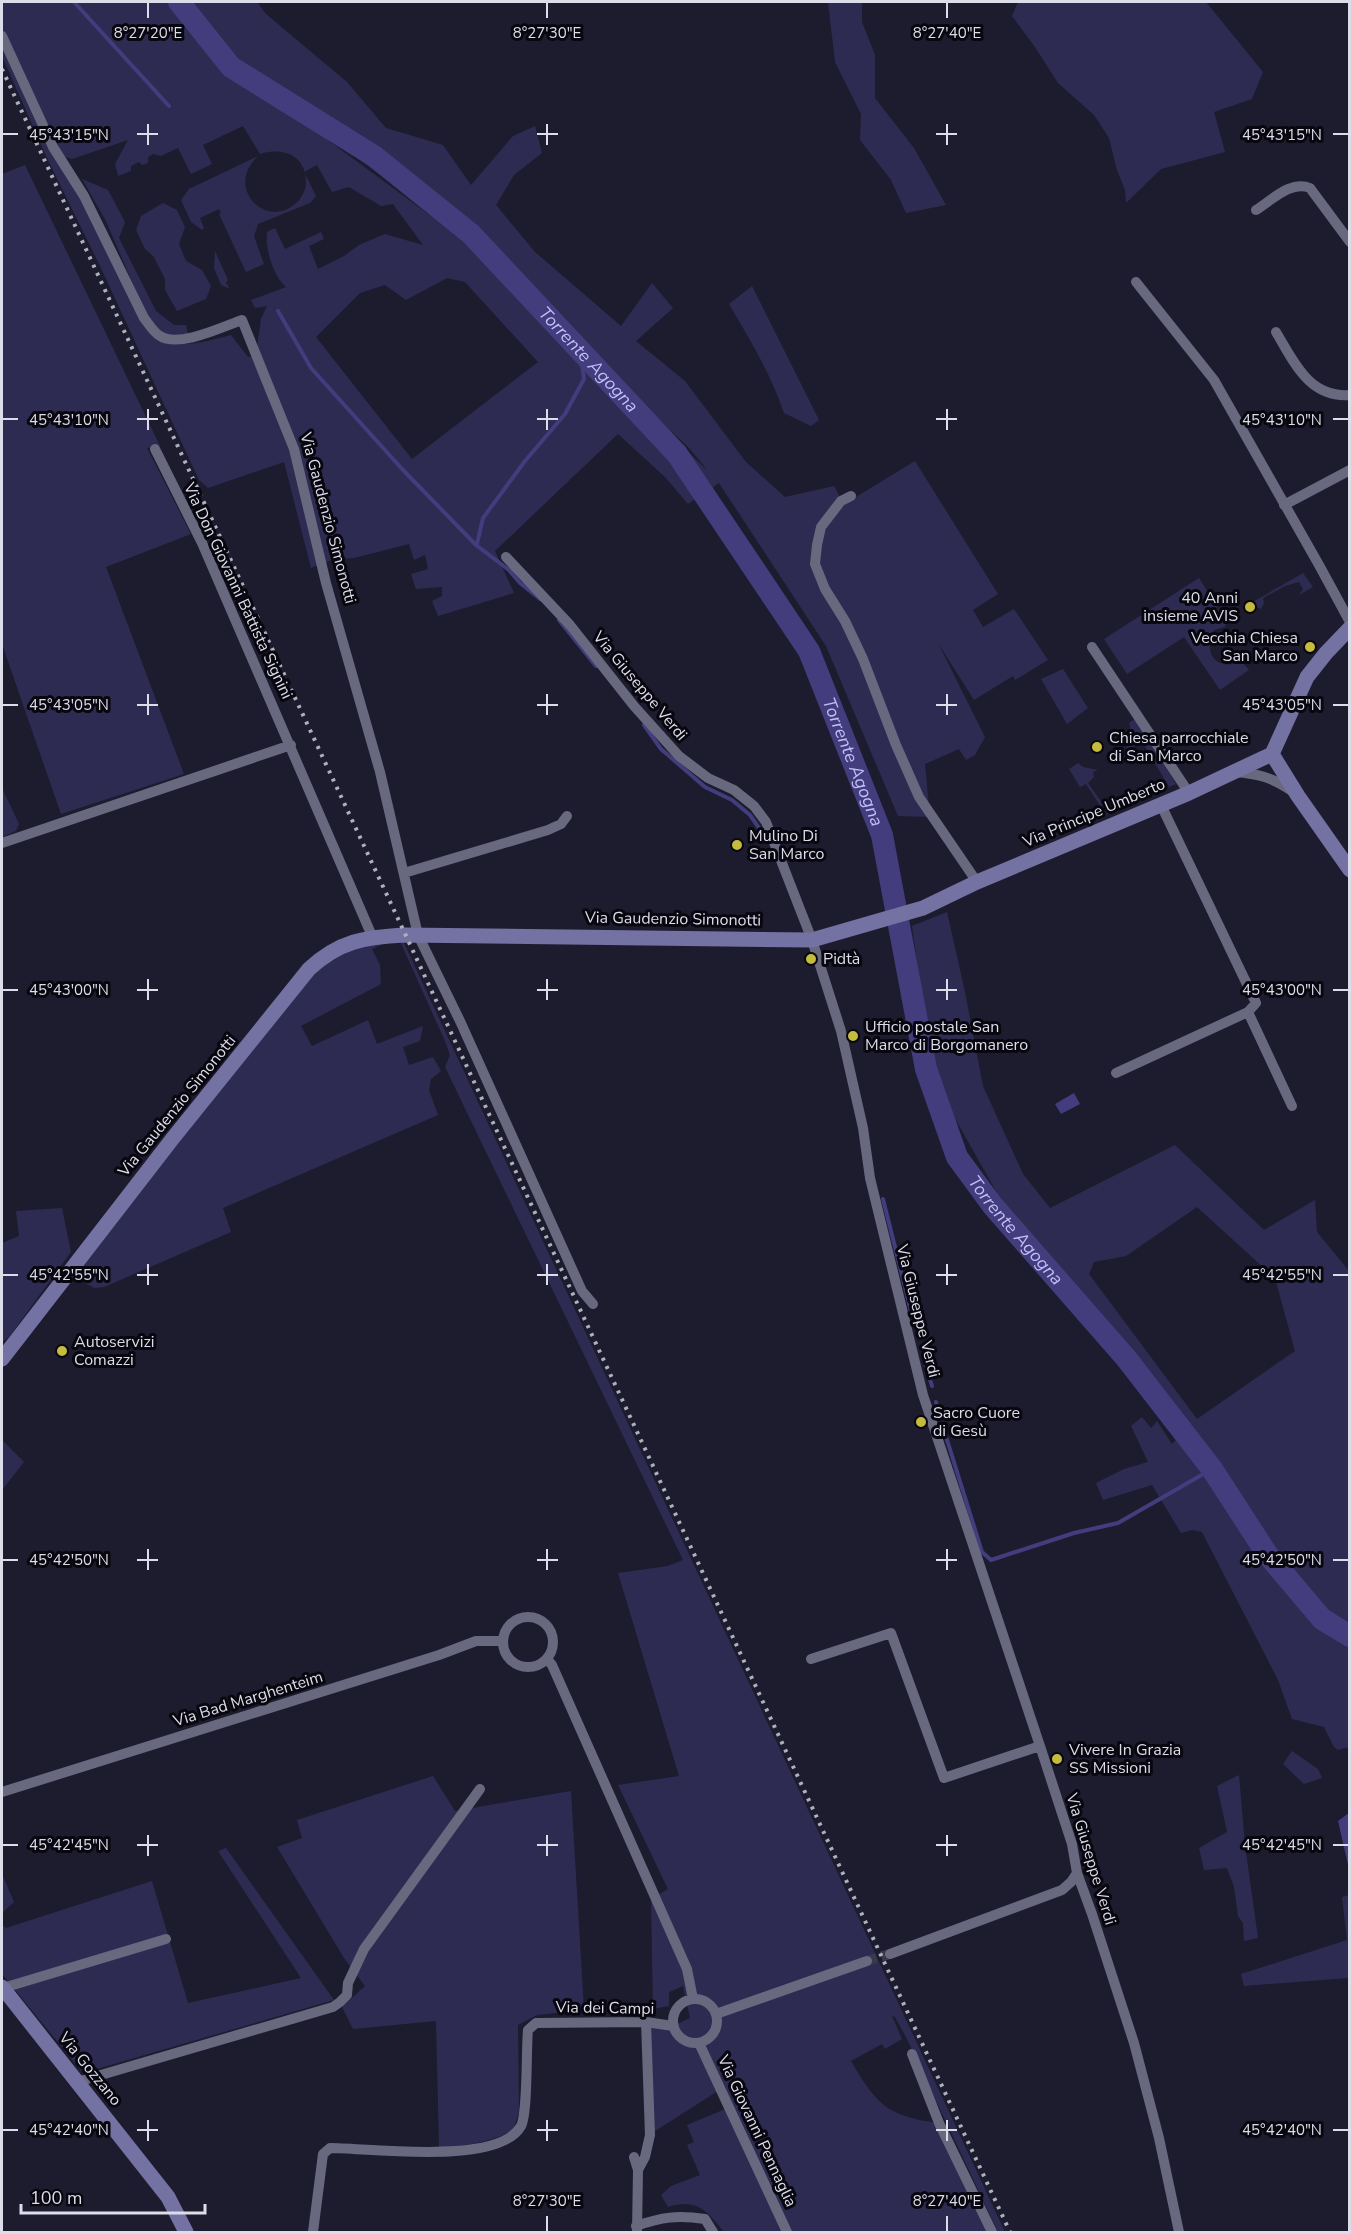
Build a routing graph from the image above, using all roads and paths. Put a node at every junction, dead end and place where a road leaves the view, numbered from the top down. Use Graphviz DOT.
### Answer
graph roads {
  1 [pos="2,36"];
  2 [pos="1256,210"];
  3 [pos="1350,242"];
  4 [pos="1136,282"];
  5 [pos="1276,333"];
  6 [pos="1350,394"];
  7 [pos="155,450"];
  8 [pos="1350,470"];
  9 [pos="850,496"];
  10 [pos="1284,505"];
  11 [pos="506,557"];
  12 [pos="1350,622"];
  13 [pos="1346,636"];
  14 [pos="1092,646"];
  15 [pos="291,745"];
  16 [pos="1272,754"];
  17 [pos="1233,772"];
  18 [pos="1189,793"];
  19 [pos="1298,796"];
  20 [pos="1161,805"];
  21 [pos="567,816"];
  22 [pos="2,843"];
  23 [pos="1350,870"];
  24 [pos="404,873"];
  25 [pos="977,882"];
  26 [pos="923,908"];
  27 [pos="418,935"];
  28 [pos="372,936"];
  29 [pos="812,939"];
  30 [pos="1248,1012"];
  31 [pos="1116,1072"];
  32 [pos="1292,1106"];
  33 [pos="593,1304"];
  34 [pos="2,1359"];
  35 [pos="503,1641"];
  36 [pos="547,1659"];
  37 [pos="811,1659"];
  38 [pos="1040,1746"];
  39 [pos="480,1789"];
  40 [pos="2,1792"];
  41 [pos="1077,1872"];
  42 [pos="166,1939"];
  43 [pos="890,1954"];
  44 [pos="864,1962"];
  45 [pos="2,1987"];
  46 [pos="693,1999"];
  47 [pos="716,2014"];
  48 [pos="646,2022"];
  49 [pos="673,2026"];
  50 [pos="699,2043"];
  51 [pos="912,2054"];
  52 [pos="77,2082"];
  53 [pos="634,2157"];
  54 [pos="638,2170"];
  55 [pos="637,2229"];
  56 [pos="186,2232"];
  57 [pos="313,2232"];
  58 [pos="713,2232"];
  59 [pos="787,2232"];
  60 [pos="992,2232"];
  61 [pos="1179,2232"];
  1 -- 24 [label="street, Via Gaudenzio Simonotti"];
  2 -- 3 [label="street"];
  4 -- 10 [label="street"];
  5 -- 6 [label="street"];
  7 -- 15 [label="street, Via Don Giovanni Battista Signini"];
  8 -- 10 [label="street"];
  9 -- 25 [label="street"];
  10 -- 12 [label="street"];
  11 -- 29 [label="street, Via Giuseppe Verdi"];
  13 -- 16 [label="street"];
  14 -- 18 [label="street"];
  15 -- 22 [label="street"];
  15 -- 28 [label="street, Via Don Giovanni Battista Signini"];
  16 -- 17 [label="street, Via Principe Umberto"];
  16 -- 19 [label="street"];
  17 -- 18 [label="street, Via Principe Umberto"];
  17 -- 19 [label="street"];
  18 -- 20 [label="street, Via Principe Umberto"];
  19 -- 23 [label="street"];
  20 -- 25 [label="street, Via Principe Umberto"];
  20 -- 30 [label="street"];
  21 -- 24 [label="street"];
  24 -- 27 [label="street, Via Gaudenzio Simonotti"];
  25 -- 26 [label="street, Via Principe Umberto"];
  26 -- 29 [label="street, Via Gaudenzio Simonotti"];
  27 -- 28 [label="street, Via Gaudenzio Simonotti"];
  27 -- 29 [label="street, Via Gaudenzio Simonotti"];
  27 -- 33 [label="street"];
  28 -- 34 [label="street, Via Gaudenzio Simonotti"];
  29 -- 38 [label="street, Via Giuseppe Verdi"];
  30 -- 31 [label="street"];
  30 -- 32 [label="street"];
  35 -- 36 [label="street"];
  35 -- 36 [label="street"];
  35 -- 40 [label="street, Via Bad Marghenteim"];
  36 -- 46 [label="street"];
  37 -- 38 [label="street"];
  38 -- 41 [label="street, Via Giuseppe Verdi"];
  39 -- 52 [label="street"];
  41 -- 43 [label="street"];
  41 -- 61 [label="street, Via Giuseppe Verdi"];
  42 -- 45 [label="street, Via Gozzano"];
  44 -- 47 [label="street"];
  45 -- 52 [label="street, Via Gozzano"];
  46 -- 47 [label="street"];
  46 -- 49 [label="street"];
  47 -- 50 [label="street"];
  48 -- 49 [label="street, Via dei Campi"];
  48 -- 54 [label="street"];
  48 -- 57 [label="street, Via dei Campi"];
  49 -- 50 [label="street"];
  50 -- 59 [label="street, Via Giovanni Pennaglia"];
  51 -- 60 [label="street"];
  52 -- 56 [label="street, Via Gozzano"];
  53 -- 54 [label="street"];
  54 -- 55 [label="street"];
  55 -- 58 [label="street"];
}
